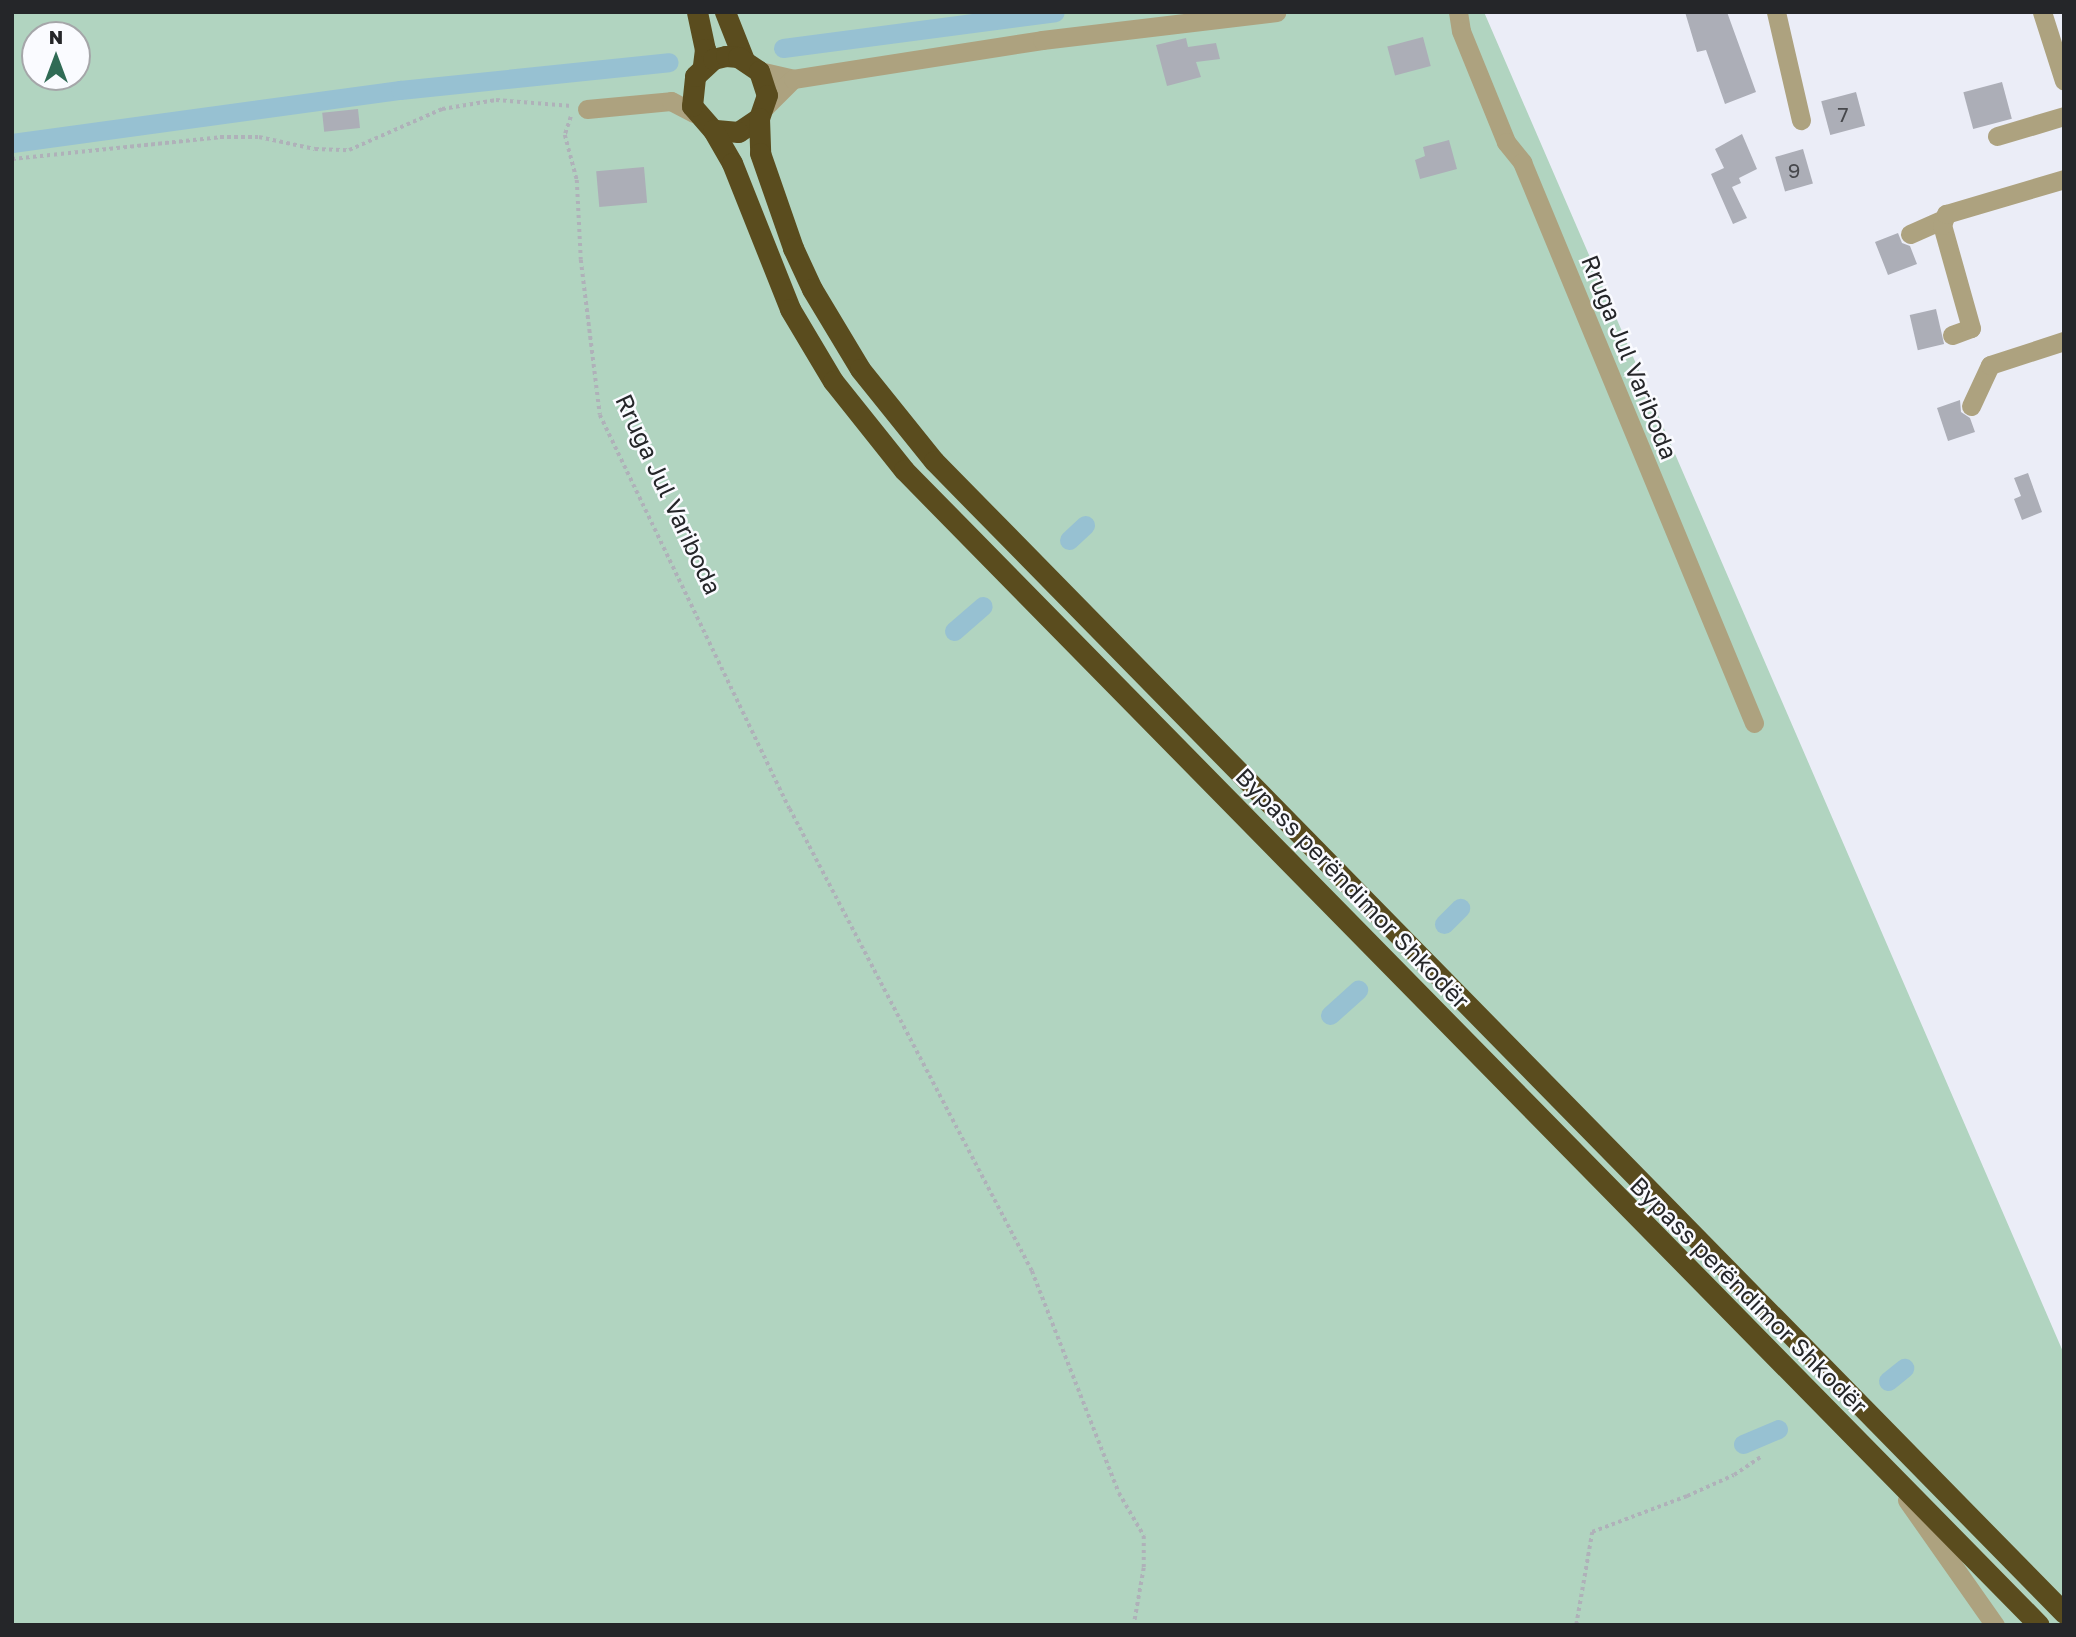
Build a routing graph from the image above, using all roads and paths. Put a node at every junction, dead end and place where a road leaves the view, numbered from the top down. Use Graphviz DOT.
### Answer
graph roads {
  1 [pos="697,12"];
  2 [pos="725,12"];
  3 [pos="1276,12"];
  4 [pos="1458,12"];
  5 [pos="1776,12"];
  6 [pos="2042,12"];
  7 [pos="751,66"];
  8 [pos="699,71"];
  9 [pos="2062,72"];
  10 [pos="793,79"];
  11 [pos="661,101"];
  12 [pos="587,109"];
  13 [pos="695,113"];
  14 [pos="762,113"];
  15 [pos="2064,116"];
  16 [pos="1801,120"];
  17 [pos="713,130"];
  18 [pos="1997,135"];
  19 [pos="12,159"];
  20 [pos="2064,179"];
  21 [pos="1944,219"];
  22 [pos="1910,234"];
  23 [pos="1952,335"];
  24 [pos="2064,341"];
  25 [pos="1971,406"];
  26 [pos="1754,723"];
  27 [pos="1762,1456"];
  28 [pos="1888,1474"];
  29 [pos="2064,1613"];
  30 [pos="1134,1625"];
  31 [pos="1576,1625"];
  32 [pos="1995,1625"];
  33 [pos="2039,1625"];
  1 -- 8 [label="highway"];
  2 -- 7 [label="highway, Bypass perëndimor Shkodër"];
  3 -- 10 [label="street"];
  4 -- 26 [label="street, Rruga Jul Variboda"];
  5 -- 16 [label="street"];
  6 -- 9 [label="street"];
  7 -- 8 [label="highway"];
  7 -- 10 [label="street"];
  7 -- 14 [label="highway, Bypass perëndimor Shkodër"];
  8 -- 11 [label="street"];
  8 -- 13 [label="highway"];
  10 -- 14 [label="street"];
  11 -- 12 [label="street"];
  11 -- 13 [label="street"];
  12 -- 19 [label="path"];
  12 -- 30 [label="path, Rruga Jul Variboda"];
  13 -- 17 [label="highway, Bypass perëndimor Shkodër"];
  14 -- 17 [label="highway"];
  14 -- 29 [label="highway, Bypass perëndimor Shkodër"];
  15 -- 18 [label="street"];
  17 -- 28 [label="highway, Bypass perëndimor Shkodër"];
  20 -- 21 [label="street"];
  21 -- 22 [label="street"];
  21 -- 23 [label="street"];
  24 -- 25 [label="street"];
  27 -- 31 [label="path"];
  28 -- 32 [label="street"];
  28 -- 33 [label="highway, Bypass perëndimor Shkodër"];
}
